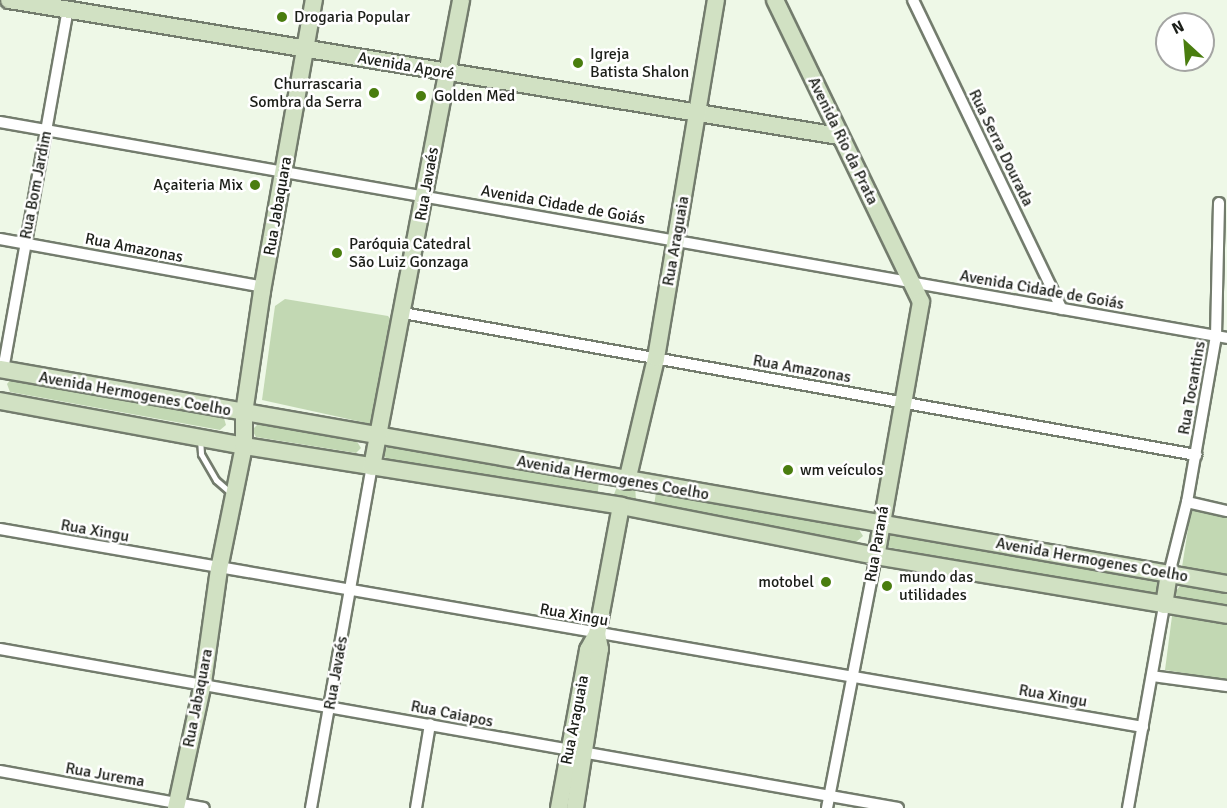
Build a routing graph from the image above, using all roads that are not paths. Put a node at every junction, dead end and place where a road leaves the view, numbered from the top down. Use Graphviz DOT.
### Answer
graph roads {
  1 [pos="9,0"];
  2 [pos="314,0"];
  3 [pos="461,0"];
  4 [pos="716,0"];
  5 [pos="775,0"];
  6 [pos="912,0"];
  7 [pos="69,5"];
  8 [pos="305,47"];
  9 [pos="446,73"];
  10 [pos="696,113"];
  11 [pos="0,122"];
  12 [pos="47,130"];
  13 [pos="839,136"];
  14 [pos="285,172"];
  15 [pos="425,196"];
  16 [pos="1219,203"];
  17 [pos="0,239"];
  18 [pos="676,240"];
  19 [pos="25,243"];
  20 [pos="912,281"];
  21 [pos="263,287"];
  22 [pos="1062,309"];
  23 [pos="404,313"];
  24 [pos="1221,337"];
  25 [pos="656,358"];
  26 [pos="1,372"];
  27 [pos="0,401"];
  28 [pos="902,401"];
  29 [pos="244,413"];
  30 [pos="200,438"];
  31 [pos="378,438"];
  32 [pos="244,446"];
  33 [pos="1196,456"];
  34 [pos="372,467"];
  35 [pos="627,481"];
  36 [pos="234,496"];
  37 [pos="1187,502"];
  38 [pos="621,506"];
  39 [pos="1227,510"];
  40 [pos="880,522"];
  41 [pos="0,529"];
  42 [pos="876,556"];
  43 [pos="219,569"];
  44 [pos="1169,574"];
  45 [pos="1227,584"];
  46 [pos="351,590"];
  47 [pos="1164,606"];
  48 [pos="1227,615"];
  49 [pos="597,634"];
  50 [pos="0,649"];
  51 [pos="851,676"];
  52 [pos="1152,676"];
  53 [pos="203,683"];
  54 [pos="1227,686"];
  55 [pos="330,706"];
  56 [pos="430,724"];
  57 [pos="1143,728"];
  58 [pos="576,754"];
  59 [pos="0,771"];
  60 [pos="829,796"];
  61 [pos="176,806"];
  62 [pos="204,808"];
  63 [pos="312,808"];
  64 [pos="416,808"];
  65 [pos="559,808"];
  66 [pos="574,808"];
  67 [pos="827,808"];
  68 [pos="897,808"];
  69 [pos="1128,808"];
  1 -- 7 [label="main road, Avenida Aporé"];
  2 -- 8 [label="main road, Rua Jabaquara"];
  3 -- 9 [label="main road, Rua Javaés"];
  4 -- 10 [label="main road, Rua Araguaia"];
  5 -- 13 [label="main road, Avenida Rio da Prata"];
  6 -- 22 [label="street, Rua Serra Dourada"];
  7 -- 8 [label="main road, Avenida Aporé"];
  7 -- 12 [label="street, Rua Bom Jardim"];
  8 -- 9 [label="main road, Avenida Aporé"];
  8 -- 14 [label="main road, Rua Jabaquara"];
  9 -- 10 [label="main road, Avenida Aporé"];
  9 -- 15 [label="main road, Rua Javaés"];
  10 -- 13 [label="main road, Avenida Aporé"];
  10 -- 18 [label="main road, Rua Araguaia"];
  11 -- 12 [label="street, Avenida Cidade de Goiás"];
  12 -- 14 [label="street, Avenida Cidade de Goiás"];
  12 -- 19 [label="street, Rua Bom Jardim"];
  13 -- 20 [label="main road, Avenida Rio da Prata"];
  14 -- 15 [label="street, Avenida Cidade de Goiás"];
  14 -- 21 [label="main road, Rua Jabaquara"];
  15 -- 18 [label="street, Avenida Cidade de Goiás"];
  15 -- 23 [label="main road, Rua Javaés"];
  16 -- 24 [label="street, Rua Tocantins"];
  17 -- 19 [label="street, Rua Amazonas"];
  18 -- 20 [label="street, Avenida Cidade de Goiás"];
  18 -- 25 [label="main road, Rua Araguaia"];
  19 -- 21 [label="street, Rua Amazonas"];
  19 -- 26 [label="street, Rua Bom Jardim"];
  20 -- 22 [label="street, Avenida Cidade de Goiás"];
  20 -- 28 [label="main road, Rua Paraná"];
  21 -- 29 [label="main road, Rua Jabaquara"];
  22 -- 24 [label="street, Avenida Cidade de Goiás"];
  23 -- 25 [label="street, Rua Amazonas"];
  23 -- 31 [label="main road, Rua Javaés"];
  24 -- 33 [label="street, Rua Tocantins"];
  25 -- 28 [label="street, Rua Amazonas"];
  25 -- 35 [label="main road, Rua Araguaia"];
  26 -- 29 [label="main road, Avenida Hermogenes Coelho"];
  27 -- 30 [label="main road, Avenida Hermogenes Coelho"];
  28 -- 33 [label="street, Rua Amazonas"];
  28 -- 40 [label="main road, Rua Paraná"];
  29 -- 31 [label="main road, Avenida Hermogenes Coelho"];
  29 -- 32 [label="main road, Rua Jabaquara"];
  30 -- 32 [label="main road, Avenida Hermogenes Coelho"];
  30 -- 36 [label="lane"];
  31 -- 34 [label="main road, Rua Javaés"];
  31 -- 35 [label="main road, Avenida Hermogenes Coelho"];
  32 -- 34 [label="main road, Avenida Hermogenes Coelho"];
  32 -- 36 [label="main road, Rua Jabaquara"];
  33 -- 37 [label="street, Rua Tocantins"];
  34 -- 38 [label="main road, Avenida Hermogenes Coelho"];
  34 -- 46 [label="street, Rua Javaés"];
  35 -- 38 [label="main road"];
  35 -- 40 [label="main road, Avenida Hermogenes Coelho"];
  36 -- 43 [label="main road, Rua Jabaquara"];
  37 -- 39 [label="street"];
  37 -- 44 [label="street, Rua Tocantins"];
  38 -- 42 [label="main road, Avenida Hermogenes Coelho"];
  38 -- 49 [label="main road, Rua Araguaia"];
  40 -- 42 [label="main road, Rua Paraná"];
  40 -- 44 [label="main road, Avenida Hermogenes Coelho"];
  41 -- 43 [label="street, Rua Xingu"];
  42 -- 47 [label="main road, Avenida Hermogenes Coelho"];
  42 -- 51 [label="street, Rua Paraná"];
  43 -- 46 [label="street, Rua Xingu"];
  43 -- 53 [label="main road, Rua Jabaquara"];
  44 -- 45 [label="main road, Avenida Hermogenes Coelho"];
  44 -- 47 [label="main road"];
  46 -- 49 [label="street, Rua Xingu"];
  46 -- 55 [label="street, Rua Javaés"];
  47 -- 48 [label="main road, Avenida Hermogenes Coelho"];
  47 -- 52 [label="street"];
  49 -- 51 [label="street, Rua Xingu"];
  49 -- 58 [label="main road, Rua Araguaia"];
  50 -- 53 [label="street, Rua Caiapos"];
  51 -- 57 [label="street, Rua Xingu"];
  51 -- 60 [label="street, Rua Paraná"];
  52 -- 54 [label="street"];
  52 -- 57 [label="street"];
  53 -- 55 [label="street, Rua Caiapos"];
  53 -- 61 [label="main road, Rua Jabaquara"];
  55 -- 56 [label="street, Rua Caiapos"];
  55 -- 63 [label="street, Rua Javaés"];
  56 -- 58 [label="street, Rua Caiapos"];
  56 -- 64 [label="street"];
  57 -- 69 [label="street"];
  58 -- 60 [label="street, Rua Caiapos"];
  58 -- 65 [label="main road, Rua Araguaia"];
  58 -- 66 [label="main road, Rua Araguaia"];
  59 -- 61 [label="street, Rua Jurema"];
  60 -- 67 [label="street, Rua Paraná"];
  60 -- 68 [label="street, Rua Caiapos"];
  61 -- 62 [label="street, Rua Jurema"];
}
